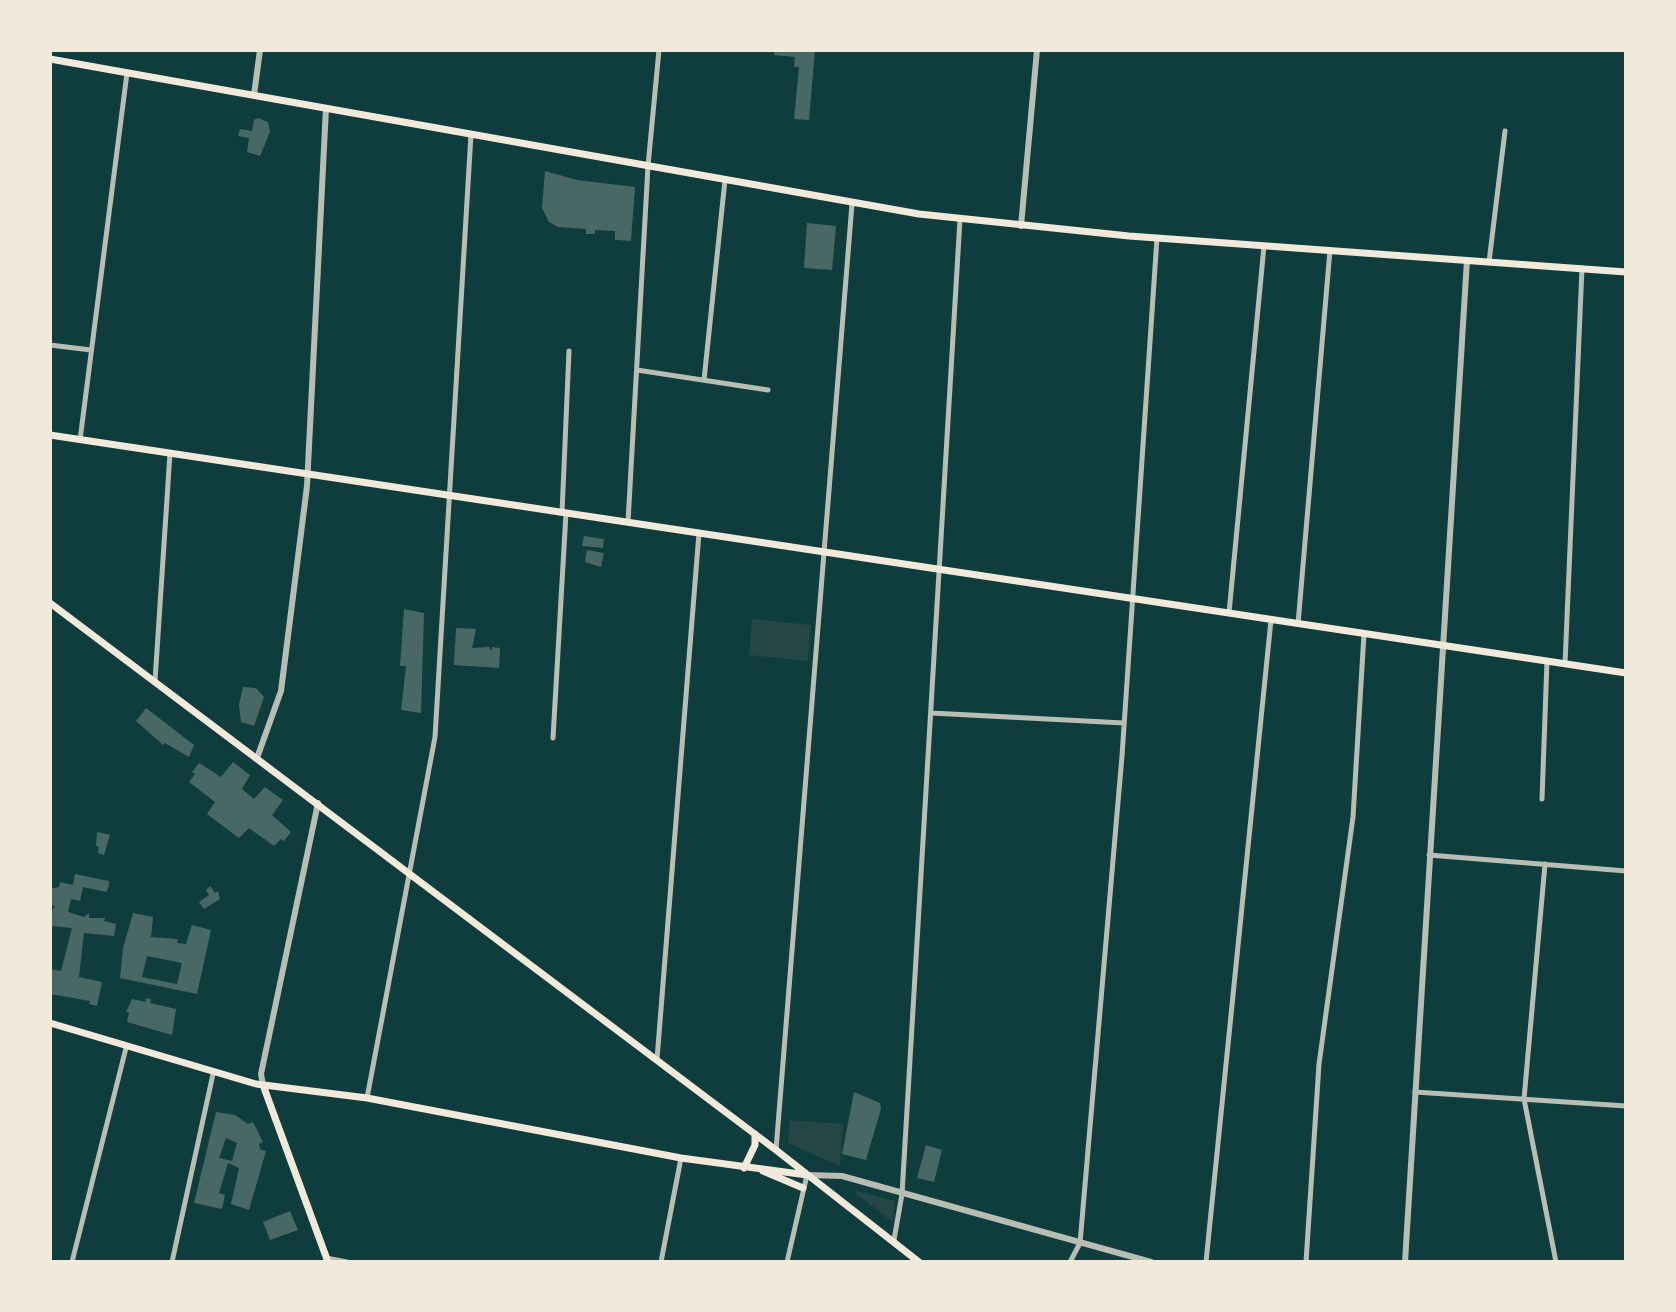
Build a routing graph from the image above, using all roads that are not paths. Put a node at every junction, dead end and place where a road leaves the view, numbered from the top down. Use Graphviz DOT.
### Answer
graph roads {
  1 [pos="260,50"];
  2 [pos="659,50"];
  3 [pos="1037,50"];
  4 [pos="50,59"];
  5 [pos="127,73"];
  6 [pos="254,95"];
  7 [pos="326,108"];
  8 [pos="1505,131"];
  9 [pos="471,134"];
  10 [pos="648,166"];
  11 [pos="725,180"];
  12 [pos="852,204"];
  13 [pos="960,219"];
  14 [pos="1021,226"];
  15 [pos="1157,238"];
  16 [pos="1264,246"];
  17 [pos="1330,250"];
  18 [pos="1467,260"];
  19 [pos="1489,262"];
  20 [pos="1582,268"];
  21 [pos="1626,272"];
  22 [pos="50,345"];
  23 [pos="91,350"];
  24 [pos="569,351"];
  25 [pos="637,370"];
  26 [pos="704,380"];
  27 [pos="768,390"];
  28 [pos="50,435"];
  29 [pos="80,440"];
  30 [pos="170,453"];
  31 [pos="307,474"];
  32 [pos="450,496"];
  33 [pos="564,513"];
  34 [pos="628,522"];
  35 [pos="699,533"];
  36 [pos="824,552"];
  37 [pos="940,570"];
  38 [pos="1132,599"];
  39 [pos="50,603"];
  40 [pos="1229,613"];
  41 [pos="1271,620"];
  42 [pos="1298,624"];
  43 [pos="1364,634"];
  44 [pos="1443,646"];
  45 [pos="1547,661"];
  46 [pos="1565,664"];
  47 [pos="1626,673"];
  48 [pos="155,681"];
  49 [pos="931,713"];
  50 [pos="1124,723"];
  51 [pos="553,738"];
  52 [pos="257,758"];
  53 [pos="1542,799"];
  54 [pos="318,803"];
  55 [pos="1429,855"];
  56 [pos="1545,864"];
  57 [pos="1626,871"];
  58 [pos="410,873"];
  59 [pos="50,1023"];
  60 [pos="126,1048"];
  61 [pos="657,1059"];
  62 [pos="213,1074"];
  63 [pos="263,1085"];
  64 [pos="1415,1092"];
  65 [pos="367,1098"];
  66 [pos="1524,1099"];
  67 [pos="1626,1106"];
  68 [pos="755,1134"];
  69 [pos="776,1150"];
  70 [pos="681,1158"];
  71 [pos="744,1168"];
  72 [pos="761,1170"];
  73 [pos="807,1175"];
  74 [pos="803,1188"];
  75 [pos="902,1194"];
  76 [pos="894,1240"];
  77 [pos="1080,1243"];
  78 [pos="327,1260"];
  79 [pos="916,1261"];
  80 [pos="72,1262"];
  81 [pos="172,1262"];
  82 [pos="347,1262"];
  83 [pos="661,1262"];
  84 [pos="787,1262"];
  85 [pos="1070,1262"];
  86 [pos="1151,1262"];
  87 [pos="1206,1262"];
  88 [pos="1306,1262"];
  89 [pos="1405,1262"];
  90 [pos="1556,1262"];
  1 -- 6 [label="street"];
  2 -- 10 [label="street"];
  3 -- 14 [label="street"];
  4 -- 5 [label="main road"];
  5 -- 6 [label="main road"];
  5 -- 23 [label="street"];
  6 -- 7 [label="main road"];
  7 -- 9 [label="main road"];
  7 -- 31 [label="street"];
  8 -- 19 [label="street"];
  9 -- 10 [label="main road"];
  9 -- 32 [label="street"];
  10 -- 11 [label="main road"];
  10 -- 25 [label="street"];
  11 -- 12 [label="main road"];
  11 -- 26 [label="street"];
  12 -- 13 [label="main road"];
  12 -- 36 [label="street"];
  13 -- 14 [label="main road"];
  13 -- 37 [label="street"];
  14 -- 15 [label="main road"];
  15 -- 16 [label="main road"];
  15 -- 38 [label="street"];
  16 -- 17 [label="main road"];
  16 -- 40 [label="street"];
  17 -- 18 [label="main road"];
  17 -- 42 [label="street"];
  18 -- 19 [label="main road"];
  18 -- 44 [label="street"];
  19 -- 20 [label="main road"];
  20 -- 21 [label="main road"];
  20 -- 46 [label="street"];
  22 -- 23 [label="street"];
  23 -- 29 [label="street"];
  24 -- 33 [label="street"];
  25 -- 26 [label="street"];
  25 -- 34 [label="street"];
  26 -- 27 [label="street"];
  28 -- 29 [label="main road"];
  29 -- 30 [label="main road"];
  30 -- 31 [label="main road"];
  30 -- 48 [label="street"];
  31 -- 32 [label="main road"];
  31 -- 52 [label="street"];
  32 -- 33 [label="main road"];
  32 -- 58 [label="street"];
  33 -- 34 [label="main road"];
  33 -- 51 [label="street"];
  34 -- 35 [label="main road"];
  35 -- 36 [label="main road"];
  35 -- 61 [label="street"];
  36 -- 37 [label="main road"];
  36 -- 69 [label="street"];
  37 -- 38 [label="main road"];
  37 -- 49 [label="street"];
  38 -- 40 [label="main road"];
  38 -- 50 [label="street"];
  39 -- 48 [label="main road"];
  40 -- 41 [label="main road"];
  41 -- 42 [label="main road"];
  41 -- 87 [label="street"];
  42 -- 43 [label="main road"];
  43 -- 44 [label="main road"];
  43 -- 88 [label="street"];
  44 -- 45 [label="main road"];
  44 -- 55 [label="street"];
  45 -- 46 [label="main road"];
  45 -- 53 [label="street"];
  46 -- 47 [label="main road"];
  48 -- 52 [label="main road"];
  49 -- 50 [label="street"];
  49 -- 75 [label="street"];
  50 -- 77 [label="street"];
  52 -- 54 [label="main road"];
  54 -- 58 [label="main road"];
  54 -- 63 [label="street"];
  55 -- 56 [label="street"];
  55 -- 64 [label="street"];
  56 -- 57 [label="street"];
  56 -- 66 [label="street"];
  58 -- 61 [label="main road"];
  58 -- 65 [label="street"];
  59 -- 60 [label="main road"];
  60 -- 62 [label="main road"];
  60 -- 80 [label="street"];
  61 -- 68 [label="main road"];
  62 -- 63 [label="main road"];
  62 -- 81 [label="street"];
  63 -- 65 [label="main road"];
  63 -- 78 [label="main road"];
  64 -- 66 [label="street"];
  64 -- 89 [label="street"];
  65 -- 70 [label="main road"];
  66 -- 67 [label="street"];
  66 -- 90 [label="street"];
  68 -- 69 [label="main road"];
  68 -- 71 [label="main road"];
  69 -- 73 [label="main road"];
  70 -- 71 [label="main road"];
  70 -- 83 [label="street"];
  71 -- 72 [label="main road"];
  72 -- 73 [label="main road"];
  72 -- 74 [label="main road"];
  73 -- 74 [label="street"];
  73 -- 75 [label="street"];
  73 -- 76 [label="main road"];
  74 -- 84 [label="street"];
  75 -- 76 [label="street"];
  75 -- 77 [label="street"];
  76 -- 79 [label="main road"];
  77 -- 85 [label="street"];
  77 -- 86 [label="street"];
  78 -- 82 [label="street"];
}
